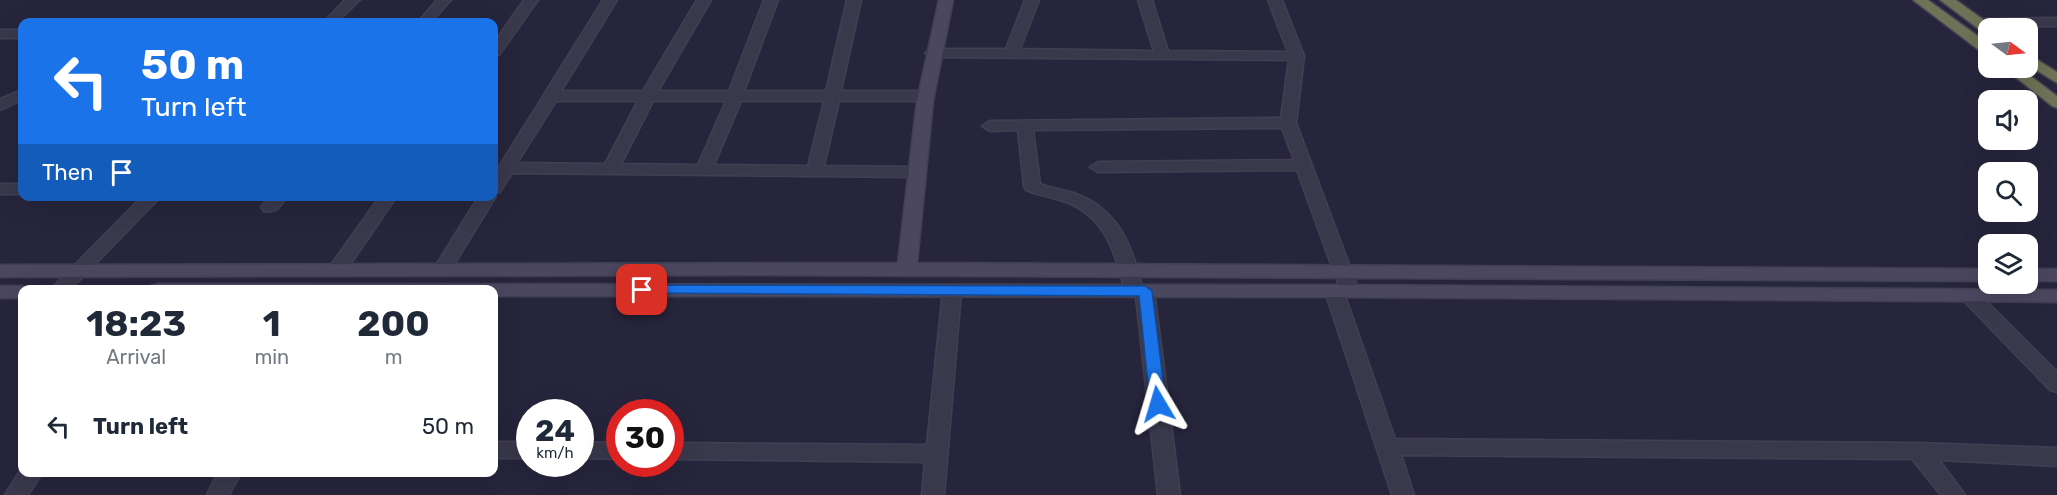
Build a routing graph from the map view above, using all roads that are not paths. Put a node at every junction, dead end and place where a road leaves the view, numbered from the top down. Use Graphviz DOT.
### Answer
graph roads {
  1 [pos="353,0"];
  2 [pos="444,0"];
  3 [pos="531,0"];
  4 [pos="610,0"];
  5 [pos="704,0"];
  6 [pos="771,0"];
  7 [pos="854,0"];
  8 [pos="946,0"];
  9 [pos="1032,0"];
  10 [pos="1145,0"];
  11 [pos="1275,0"];
  12 [pos="1920,0"];
  13 [pos="1947,0"];
  14 [pos="334,18"];
  15 [pos="428,18"];
  16 [pos="2057,22"];
  17 [pos="1978,23"];
  18 [pos="2038,23"];
  19 [pos="0,34"];
  20 [pos="18,34"];
  21 [pos="1978,43"];
  22 [pos="498,46"];
  23 [pos="932,53"];
  24 [pos="1012,53"];
  25 [pos="1163,56"];
  26 [pos="1297,56"];
  27 [pos="2038,65"];
  28 [pos="2024,78"];
  29 [pos="2057,79"];
  30 [pos="551,96"];
  31 [pos="648,96"];
  32 [pos="735,96"];
  33 [pos="831,96"];
  34 [pos="926,96"];
  35 [pos="18,97"];
  36 [pos="2057,103"];
  37 [pos="0,105"];
  38 [pos="1288,123"];
  39 [pos="990,126"];
  40 [pos="1025,126"];
  41 [pos="1304,165"];
  42 [pos="1098,167"];
  43 [pos="506,168"];
  44 [pos="611,168"];
  45 [pos="704,170"];
  46 [pos="815,171"];
  47 [pos="914,172"];
  48 [pos="498,181"];
  49 [pos="0,189"];
  50 [pos="18,189"];
  51 [pos="148,201"];
  52 [pos="385,201"];
  53 [pos="485,201"];
  54 [pos="444,267"];
  55 [pos="338,268"];
  56 [pos="1129,269"];
  57 [pos="907,270"];
  58 [pos="1342,270"];
  59 [pos="77,271"];
  60 [pos="1463,271"];
  61 [pos="0,272"];
  62 [pos="1978,275"];
  63 [pos="2038,275"];
  64 [pos="2057,275"];
  65 [pos="64,285"];
  66 [pos="498,290"];
  67 [pos="952,291"];
  68 [pos="1140,291"];
  69 [pos="1342,291"];
  70 [pos="18,292"];
  71 [pos="1473,292"];
  72 [pos="1,293"];
  73 [pos="1970,296"];
  74 [pos="2057,296"];
  75 [pos="2057,385"];
  76 [pos="1387,447"];
  77 [pos="498,450"];
  78 [pos="516,450"];
  79 [pos="684,451"];
  80 [pos="1918,451"];
  81 [pos="936,454"];
  82 [pos="2057,457"];
  83 [pos="29,477"];
  84 [pos="227,477"];
  85 [pos="16,495"];
  86 [pos="218,495"];
  87 [pos="933,495"];
  88 [pos="1169,495"];
  89 [pos="1403,495"];
  90 [pos="1954,495"];
  1 -- 14 [label="street"];
  2 -- 15 [label="street"];
  3 -- 22 [label="street"];
  4 -- 30 [label="street"];
  5 -- 31 [label="street"];
  6 -- 32 [label="street"];
  7 -- 33 [label="street"];
  8 -- 23 [label="street"];
  9 -- 24 [label="street"];
  10 -- 25 [label="street"];
  11 -- 26 [label="street"];
  12 -- 21 [label="highway"];
  13 -- 17 [label="highway"];
  16 -- 18 [label="street"];
  19 -- 20 [label="street"];
  23 -- 24 [label="street"];
  23 -- 34 [label="street"];
  24 -- 25 [label="street"];
  25 -- 26 [label="street"];
  26 -- 38 [label="street"];
  27 -- 29 [label="highway"];
  28 -- 36 [label="highway"];
  30 -- 31 [label="street"];
  30 -- 43 [label="street"];
  31 -- 32 [label="street"];
  31 -- 44 [label="street"];
  32 -- 33 [label="street"];
  32 -- 45 [label="street"];
  33 -- 34 [label="street"];
  33 -- 46 [label="street"];
  34 -- 47 [label="street"];
  35 -- 37 [label="street"];
  38 -- 40 [label="street"];
  38 -- 41 [label="street"];
  39 -- 40 [label="street"];
  40 -- 56 [label="street"];
  41 -- 42 [label="street"];
  41 -- 58 [label="street"];
  43 -- 44 [label="street"];
  43 -- 48 [label="street"];
  44 -- 45 [label="street"];
  45 -- 46 [label="street"];
  46 -- 47 [label="street"];
  47 -- 57 [label="street"];
  49 -- 50 [label="street"];
  51 -- 59 [label="street"];
  52 -- 55 [label="street"];
  53 -- 54 [label="street"];
  54 -- 55 [label="street"];
  54 -- 57 [label="street"];
  55 -- 59 [label="street"];
  56 -- 57 [label="street"];
  56 -- 58 [label="street"];
  56 -- 68 [label="street"];
  58 -- 60 [label="street"];
  58 -- 69 [label="street"];
  59 -- 61 [label="street"];
  59 -- 65 [label="street"];
  60 -- 62 [label="street"];
  60 -- 71 [label="street"];
  63 -- 64 [label="street"];
  66 -- 67 [label="street"];
  67 -- 68 [label="street"];
  67 -- 81 [label="street"];
  68 -- 69 [label="street"];
  68 -- 88 [label="street"];
  69 -- 71 [label="street"];
  69 -- 76 [label="street"];
  70 -- 72 [label="street"];
  71 -- 73 [label="street"];
  73 -- 74 [label="street"];
  73 -- 75 [label="street"];
  76 -- 80 [label="street"];
  76 -- 89 [label="street"];
  77 -- 78 [label="street"];
  79 -- 81 [label="street"];
  80 -- 82 [label="street"];
  80 -- 90 [label="street"];
  81 -- 87 [label="street"];
  83 -- 85 [label="street"];
  84 -- 86 [label="street"];
}
